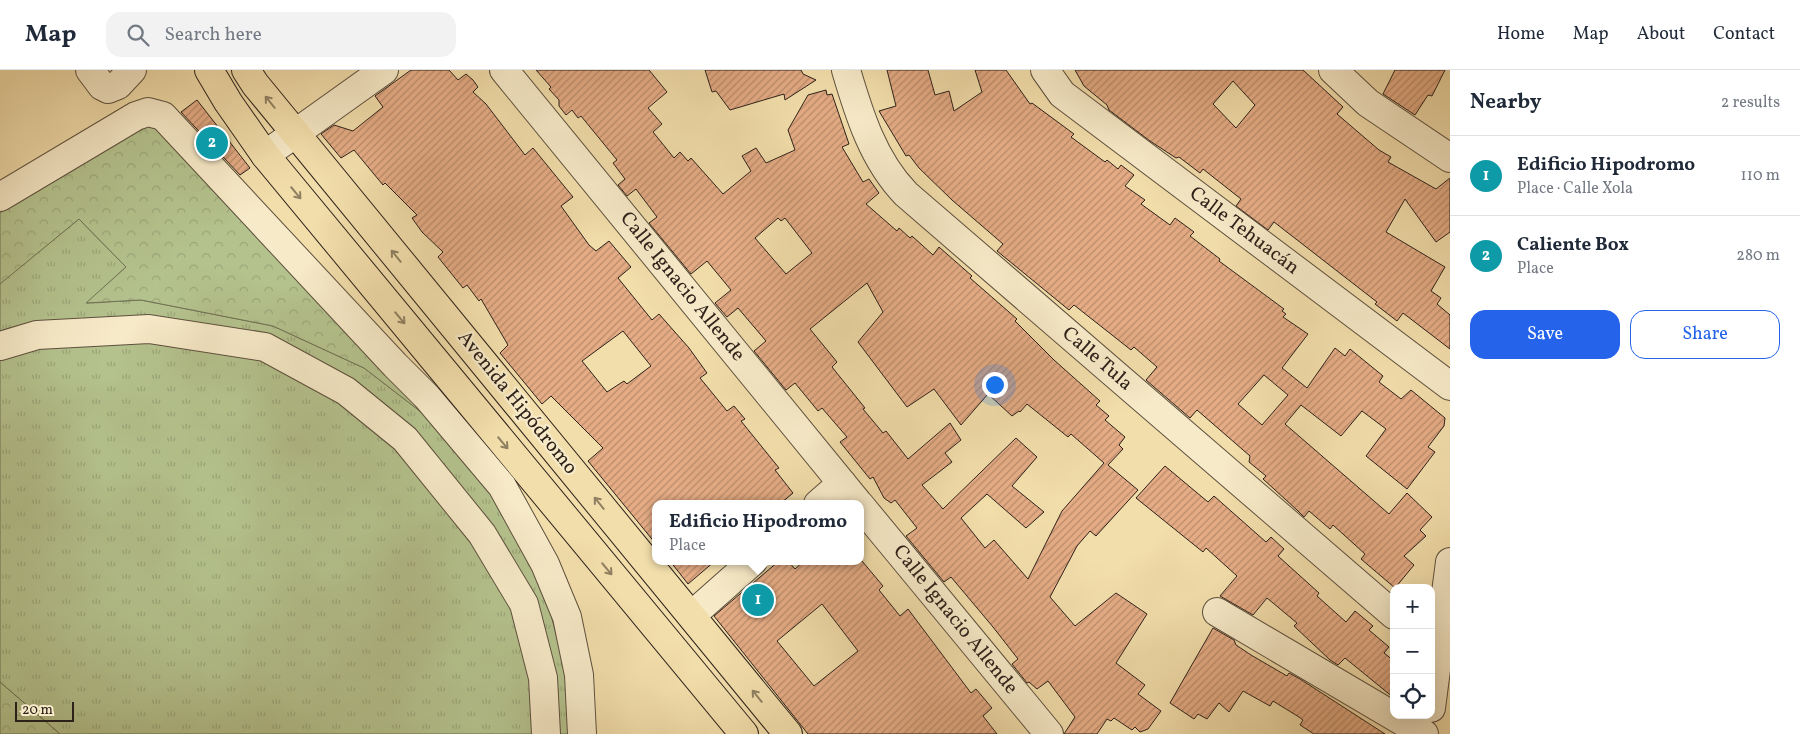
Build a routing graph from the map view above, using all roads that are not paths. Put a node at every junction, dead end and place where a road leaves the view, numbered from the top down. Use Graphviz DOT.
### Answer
graph roads {
  1 [pos="90,70"];
  2 [pos="132,70"];
  3 [pos="209,70"];
  4 [pos="246,70"];
  5 [pos="384,70"];
  6 [pos="504,70"];
  7 [pos="846,70"];
  8 [pos="1045,70"];
  9 [pos="1333,70"];
  10 [pos="295,133"];
  11 [pos="265,155"];
  12 [pos="1450,158"];
  13 [pos="0,197"];
  14 [pos="0,346"];
  15 [pos="1450,386"];
  16 [pos="842,483"];
  17 [pos="823,500"];
  18 [pos="856,500"];
  19 [pos="864,510"];
  20 [pos="1450,562"];
  21 [pos="749,565"];
  22 [pos="1217,612"];
  23 [pos="1390,612"];
  24 [pos="692,616"];
  25 [pos="1435,650"];
  26 [pos="1430,719"];
  27 [pos="546,734"];
  28 [pos="582,734"];
  29 [pos="744,734"];
  30 [pos="788,734"];
  31 [pos="1049,734"];
  32 [pos="1424,734"];
  33 [pos="1428,734"];
  1 -- 2 [label="street"];
  3 -- 11 [label="main road, Avenida Hipódromo"];
  10 -- 4 [label="main road, Avenida Hipódromo, one-way"];
  5 -- 10 [label="street"];
  6 -- 16 [label="street, Calle Ignacio Allende"];
  7 -- 23 [label="street, Calle Tula"];
  8 -- 15 [label="street, Calle Tehuacán"];
  9 -- 12 [label="street"];
  10 -- 11 [label="street"];
  24 -- 10 [label="main road, Avenida Hipódromo, one-way"];
  11 -- 29 [label="main road, Avenida Hipódromo, one-way"];
  13 -- 28 [label="street"];
  14 -- 27 [label="street"];
  16 -- 17 [label="street"];
  16 -- 18 [label="street, Calle Ignacio Allende"];
  19 -- 31 [label="street, Calle Ignacio Allende"];
  20 -- 25 [label="street"];
  21 -- 24 [label="street"];
  22 -- 32 [label="street"];
  30 -- 24 [label="main road, Avenida Hipódromo, one-way"];
  26 -- 33 [label="street"];
}
